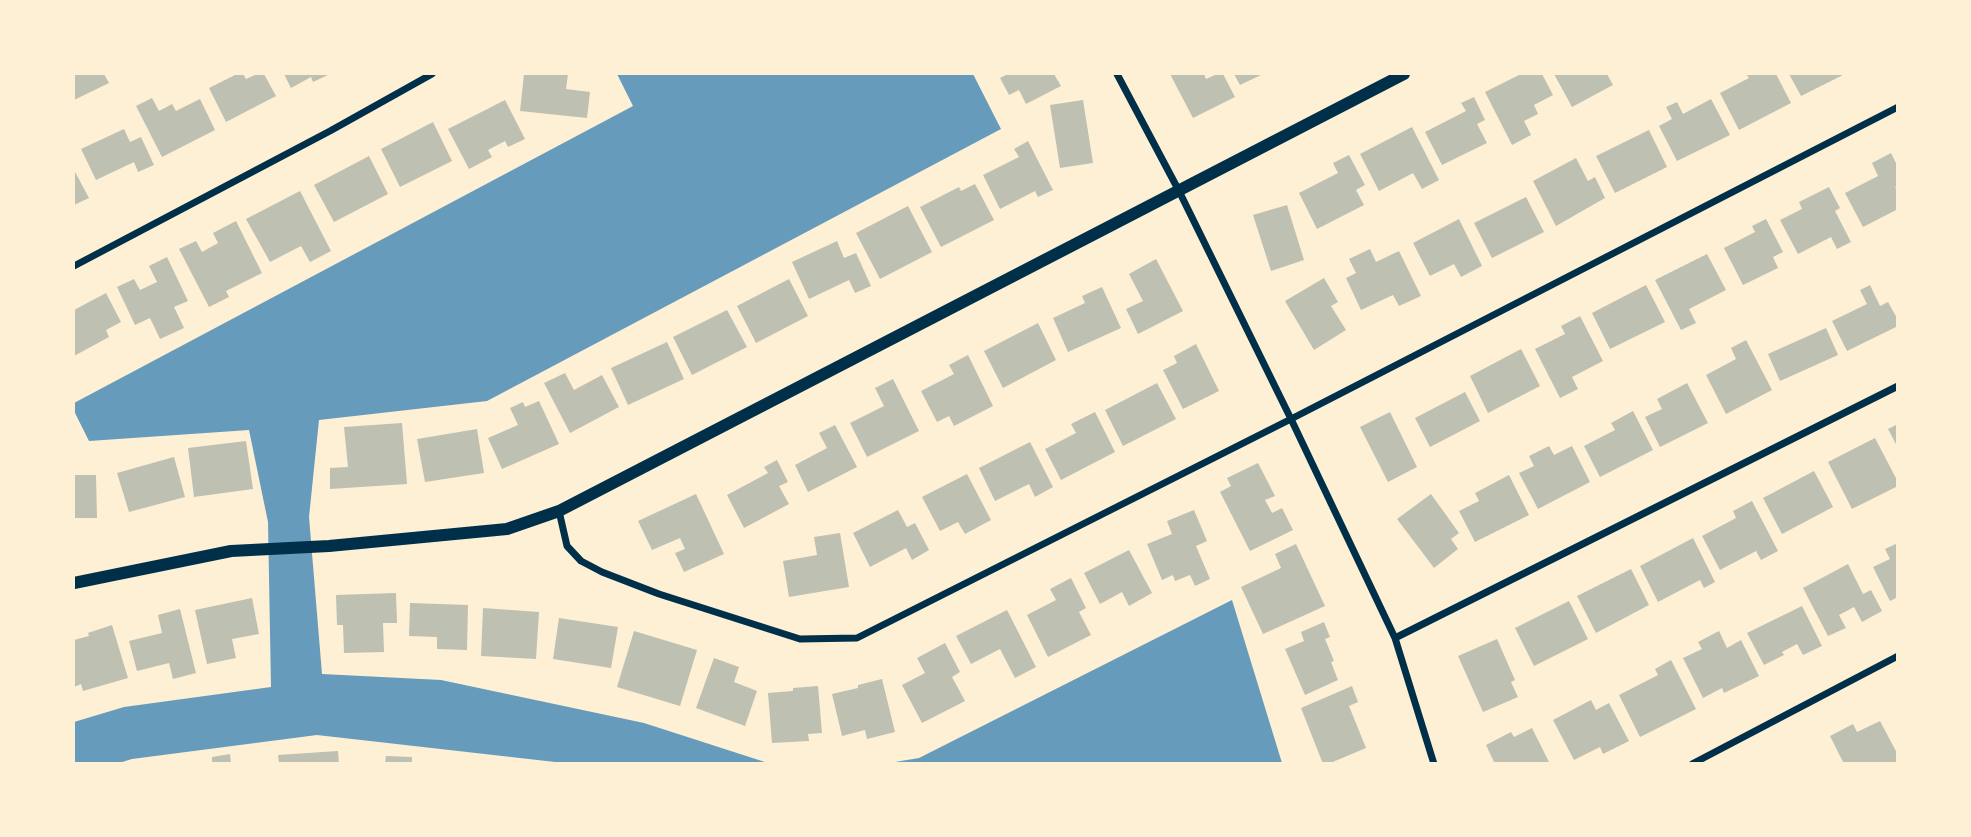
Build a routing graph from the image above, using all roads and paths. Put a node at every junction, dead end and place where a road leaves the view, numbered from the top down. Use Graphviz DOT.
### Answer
graph roads {
  1 [pos="432,74"];
  2 [pos="1117,74"];
  3 [pos="1404,74"];
  4 [pos="1898,107"];
  5 [pos="1179,191"];
  6 [pos="74,266"];
  7 [pos="1898,386"];
  8 [pos="1291,419"];
  9 [pos="559,511"];
  10 [pos="74,583"];
  11 [pos="1395,638"];
  12 [pos="1898,656"];
  13 [pos="1434,764"];
  14 [pos="1692,764"];
  1 -- 6 [label="street"];
  2 -- 5 [label="street"];
  3 -- 5 [label="street"];
  4 -- 8 [label="street"];
  5 -- 8 [label="street"];
  5 -- 9 [label="street"];
  7 -- 11 [label="street"];
  8 -- 9 [label="street"];
  8 -- 11 [label="street"];
  9 -- 10 [label="street"];
  11 -- 13 [label="street"];
  12 -- 14 [label="street"];
}
